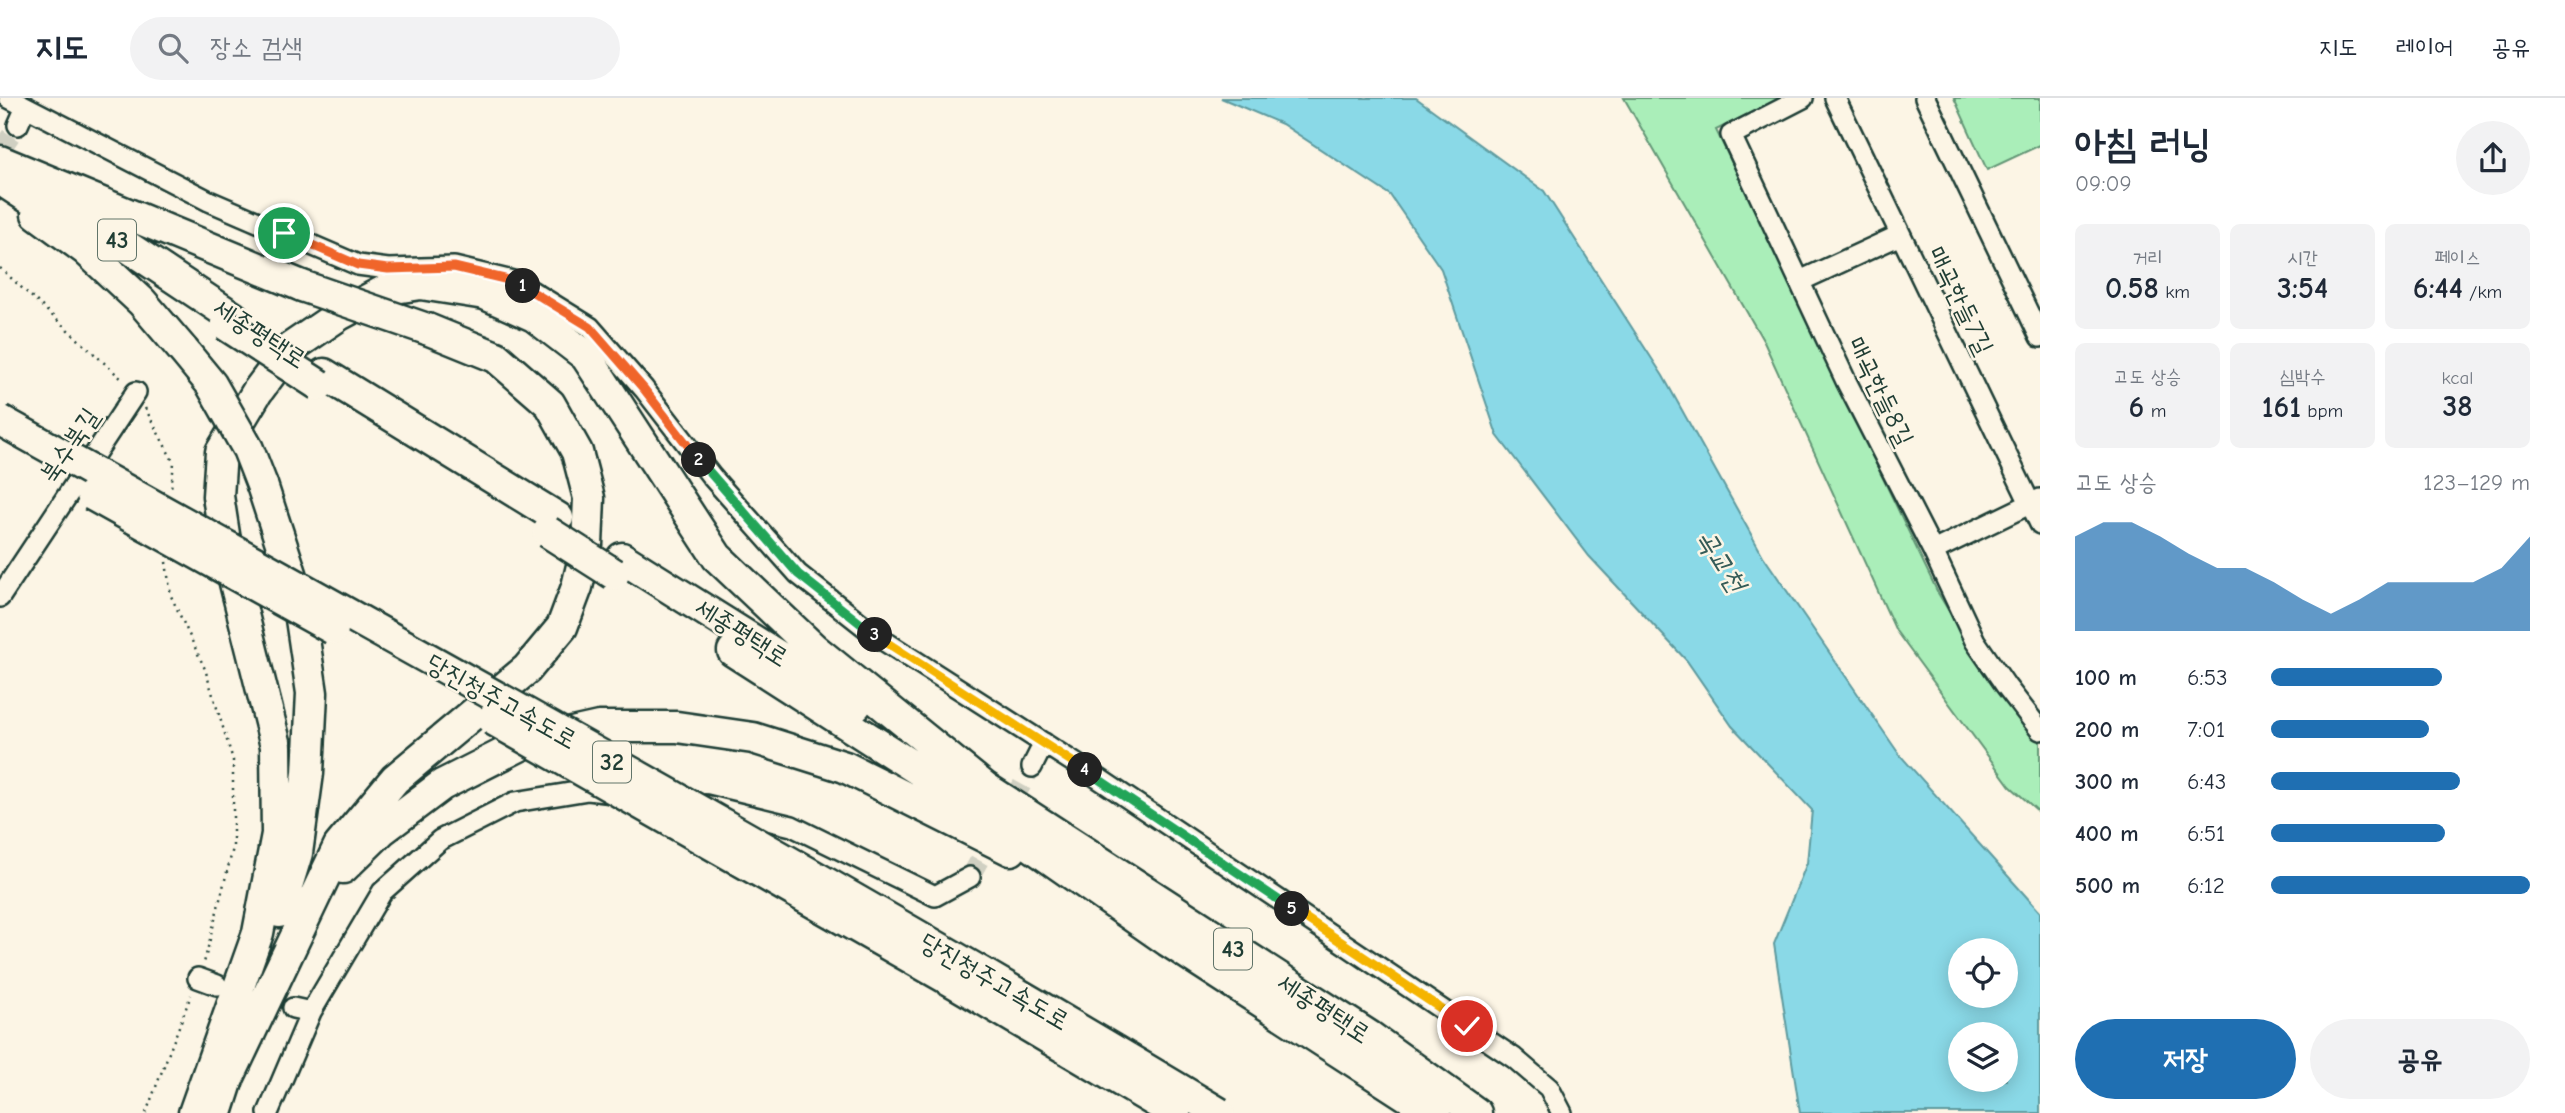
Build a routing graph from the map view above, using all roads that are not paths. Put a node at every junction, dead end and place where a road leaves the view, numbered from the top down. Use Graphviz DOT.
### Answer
graph roads {
  1 [pos="1802,98"];
  2 [pos="1835,98"];
  3 [pos="1925,98"];
  4 [pos="17,102"];
  5 [pos="18,125"];
  6 [pos="0,162"];
  7 [pos="0,179"];
  8 [pos="0,187"];
  9 [pos="1900,234"];
  10 [pos="1800,281"];
  11 [pos="230,321"];
  12 [pos="2040,337"];
  13 [pos="136,392"];
  14 [pos="0,420"];
  15 [pos="0,443"];
  16 [pos="2035,502"];
  17 [pos="2040,524"];
  18 [pos="1933,551"];
  19 [pos="618,566"];
  20 [pos="0,597"];
  21 [pos="2040,730"];
  22 [pos="1044,743"];
  23 [pos="1032,767"];
  24 [pos="987,789"];
  25 [pos="970,877"];
  26 [pos="1102,895"];
  27 [pos="284,959"];
  28 [pos="198,978"];
  29 [pos="217,985"];
  30 [pos="205,1076"];
  31 [pos="194,1113"];
  32 [pos="216,1113"];
  33 [pos="268,1113"];
  34 [pos="1175,1113"];
  35 [pos="1219,1113"];
  36 [pos="1434,1113"];
  37 [pos="1476,1113"];
  38 [pos="1562,1113"];
  1 -- 10 [label="street, 매곡한들8길"];
  2 -- 9 [label="street, 매곡한들7길"];
  3 -- 12 [label="street"];
  4 -- 5 [label="street"];
  4 -- 22 [label="street"];
  6 -- 11 [label="highway, 세종평택로 / 43"];
  6 -- 27 [label="highway, bridge"];
  7 -- 11 [label="highway, 세종평택로 / 43"];
  8 -- 30 [label="highway, bridge"];
  9 -- 10 [label="street"];
  9 -- 16 [label="street, 매곡한들7길"];
  10 -- 18 [label="street, 매곡한들8길"];
  11 -- 19 [label="highway, 세종평택로 / 43, bridge"];
  13 -- 20 [label="street, 북수북길"];
  14 -- 35 [label="highway, 당진청주고속도로 / 32, bridge"];
  15 -- 34 [label="highway, 당진청주고속도로 / 32, bridge"];
  16 -- 17 [label="street, 매곡한들7길"];
  16 -- 18 [label="street"];
  18 -- 21 [label="street, 매곡한들8길"];
  19 -- 24 [label="highway, 세종평택로 / 43"];
  19 -- 26 [label="highway, 세종평택로 / 43"];
  22 -- 23 [label="street"];
  22 -- 38 [label="street"];
  24 -- 30 [label="highway"];
  24 -- 37 [label="highway, 세종평택로 / 43"];
  25 -- 33 [label="street"];
  26 -- 27 [label="highway"];
  26 -- 36 [label="highway, 세종평택로 / 43"];
  27 -- 32 [label="highway"];
  28 -- 29 [label="street"];
  30 -- 31 [label="highway"];
}
